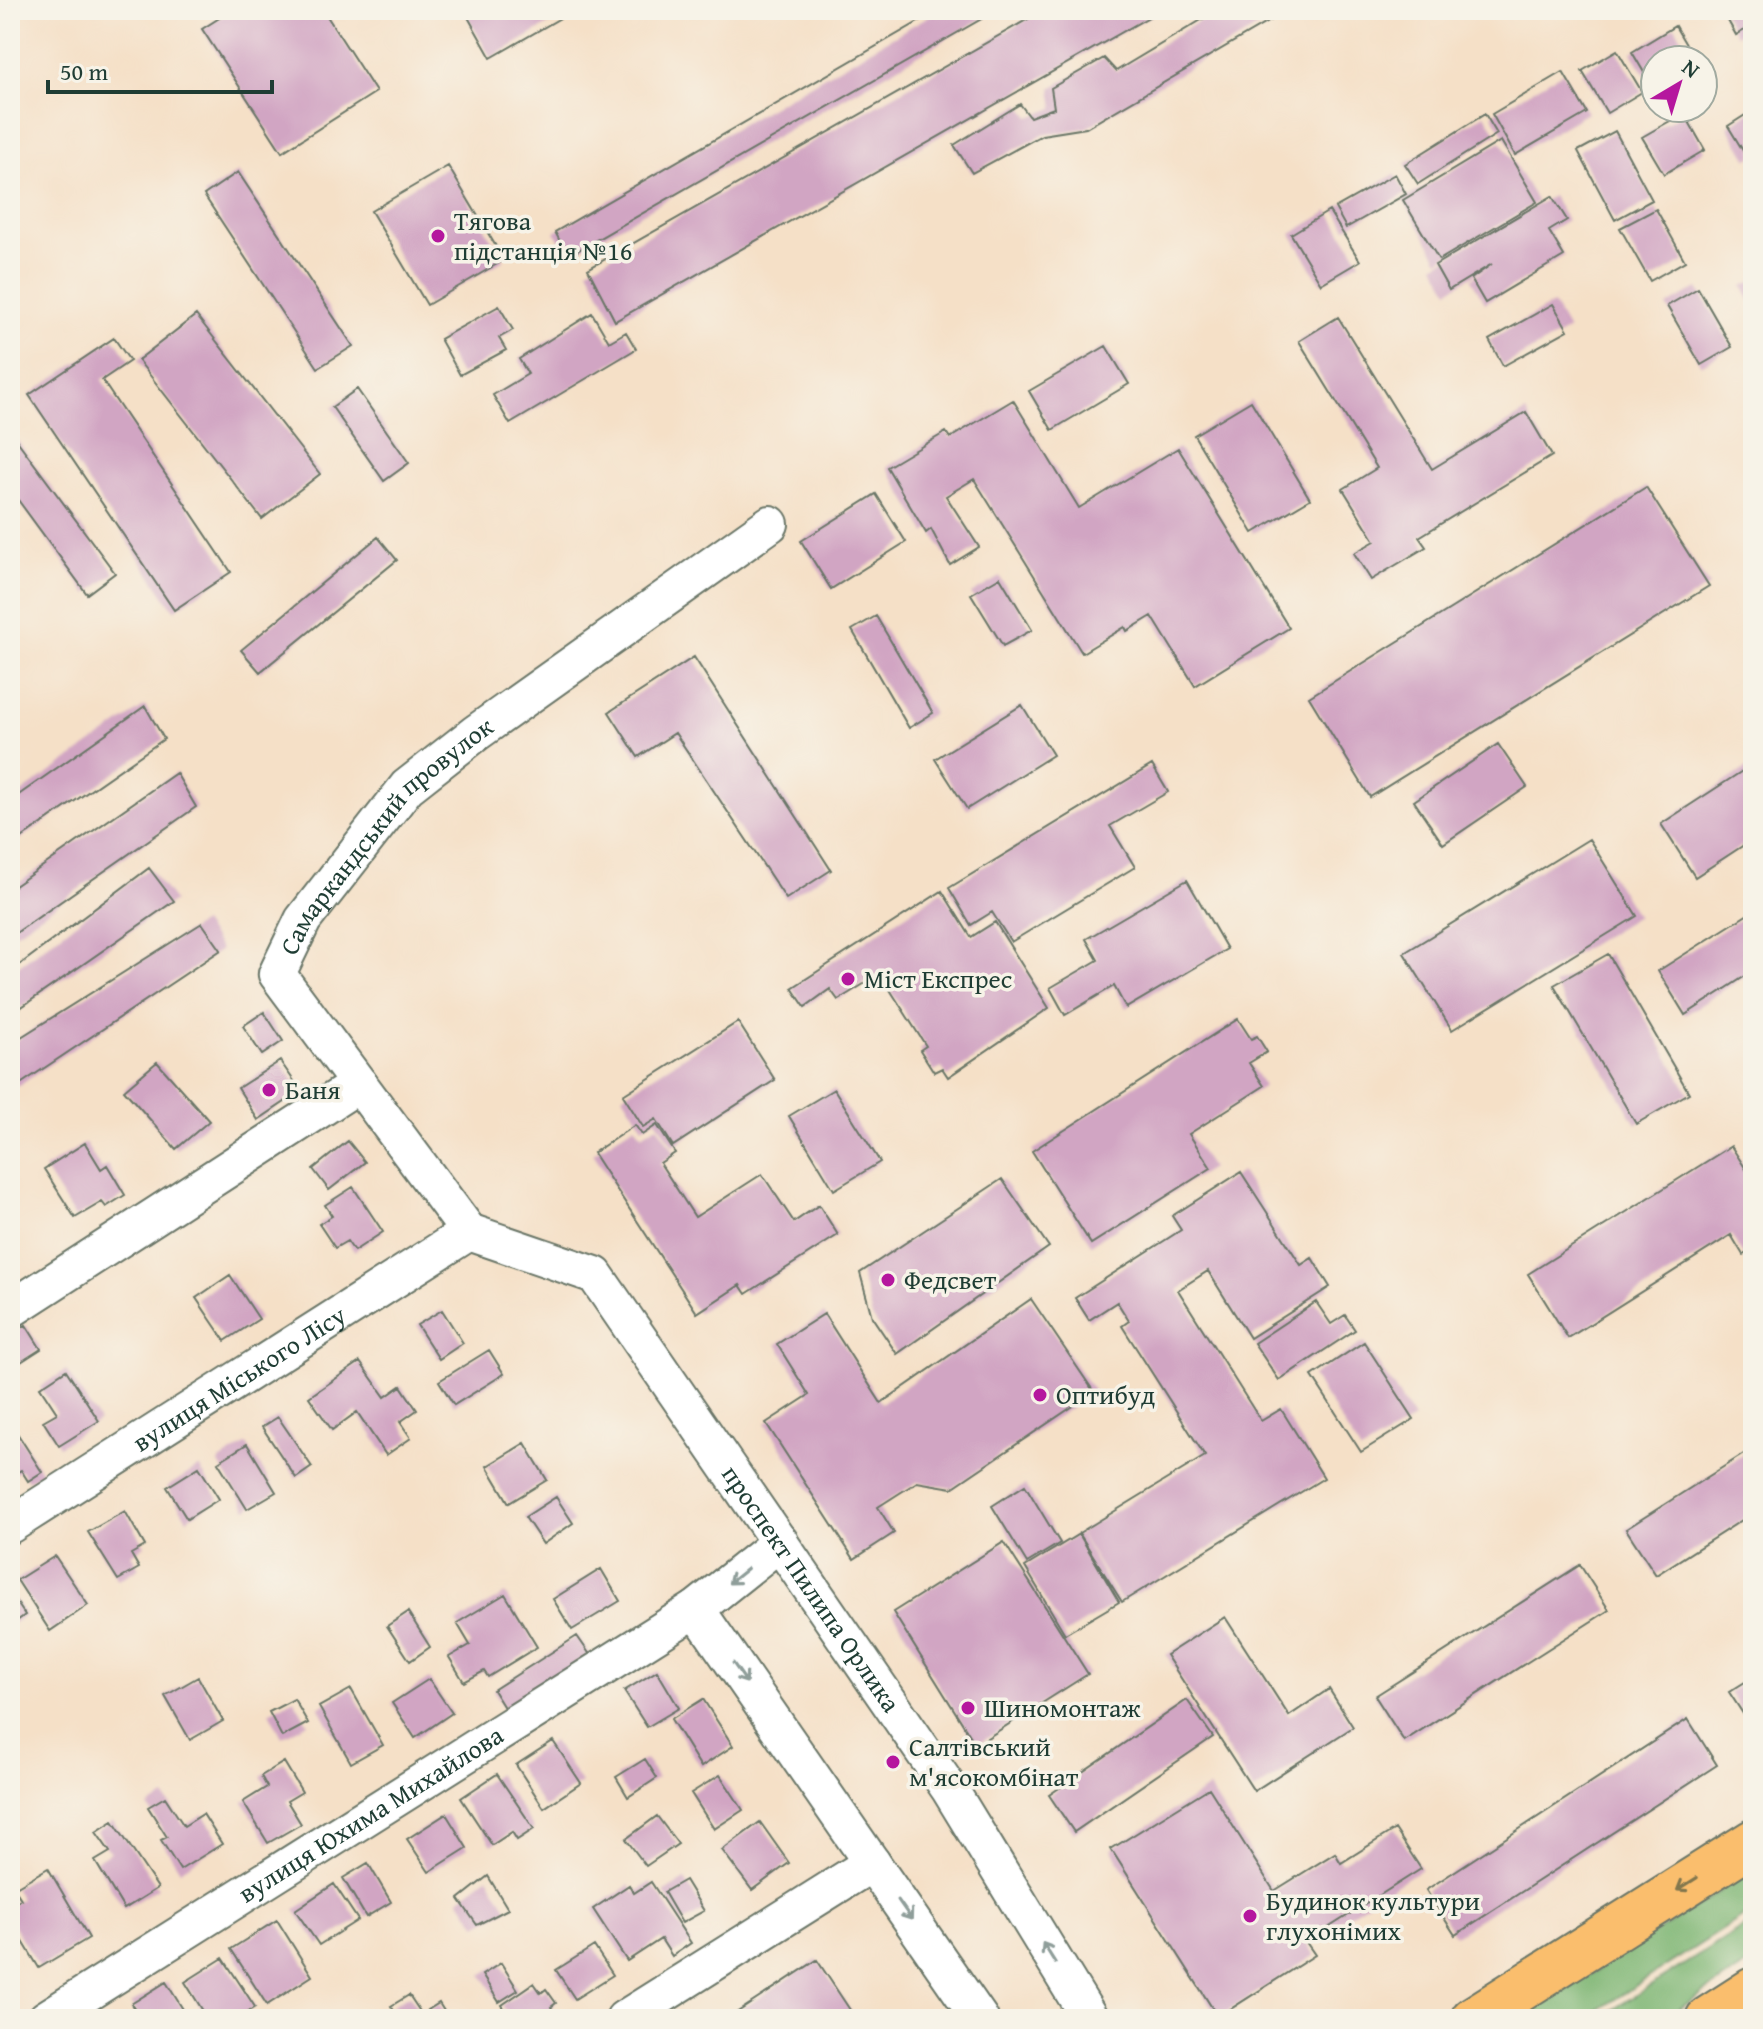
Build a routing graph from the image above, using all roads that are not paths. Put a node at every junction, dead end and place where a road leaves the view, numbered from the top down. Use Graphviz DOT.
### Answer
graph roads {
  1 [pos="770,524"];
  2 [pos="359,1084"];
  3 [pos="469,1232"];
  4 [pos="10,1310"];
  5 [pos="10,1525"];
  6 [pos="780,1542"];
  7 [pos="696,1609"];
  8 [pos="1753,1842"];
  9 [pos="872,1863"];
  10 [pos="1753,1990"];
  11 [pos="46,2019"];
  12 [pos="624,2019"];
  13 [pos="980,2019"];
  14 [pos="1090,2019"];
  15 [pos="1473,2019"];
  16 [pos="1708,2019"];
  1 -- 2 [label="street, Самаркандський провулок"];
  2 -- 3 [label="street, Самаркандський провулок"];
  2 -- 4 [label="street"];
  3 -- 5 [label="street, вулиця Міського Лісу"];
  3 -- 6 [label="street, проспект Пилипа Орлика"];
  6 -- 7 [label="street, вулиця Юхима Михайлова, one-way"];
  14 -- 6 [label="street, проспект Пилипа Орлика, one-way"];
  7 -- 9 [label="street, one-way"];
  7 -- 11 [label="street, вулиця Юхима Михайлова"];
  8 -- 15 [label="main road, one-way"];
  9 -- 12 [label="street"];
  9 -- 13 [label="street, one-way"];
  10 -- 16 [label="main road"];
}
